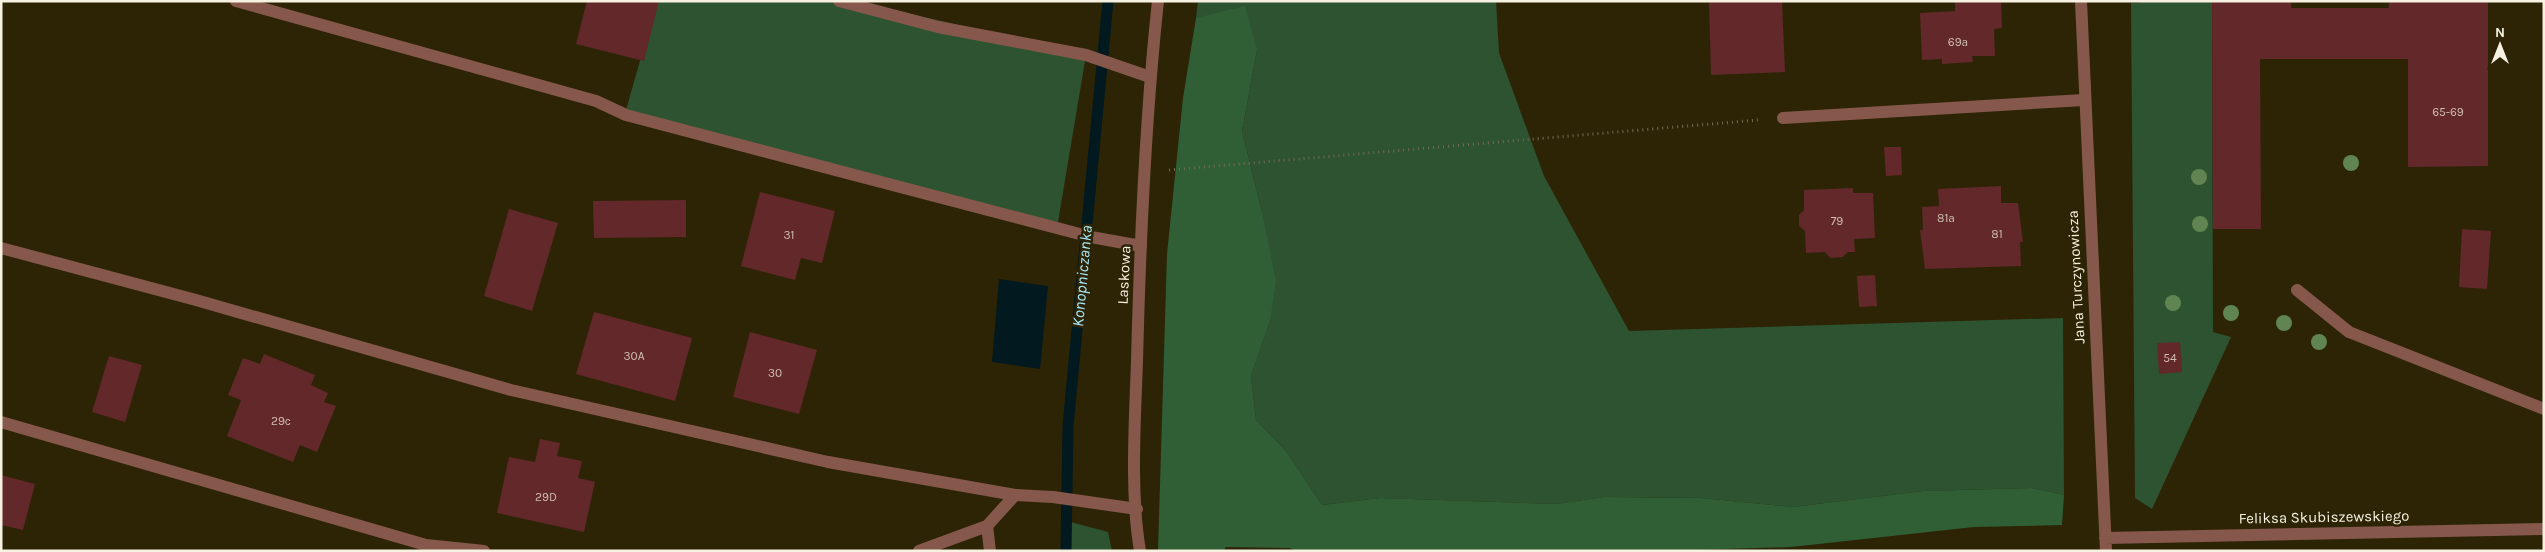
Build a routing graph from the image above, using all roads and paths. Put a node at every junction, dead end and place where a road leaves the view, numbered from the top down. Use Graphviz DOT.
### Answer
graph roads {
  1 [pos="236,1"];
  2 [pos="839,1"];
  3 [pos="1158,1"];
  4 [pos="2081,1"];
  5 [pos="1150,77"];
  6 [pos="2084,100"];
  7 [pos="1784,118"];
  8 [pos="1143,172"];
  9 [pos="1141,246"];
  10 [pos="1,248"];
  11 [pos="2296,290"];
  12 [pos="2544,408"];
  13 [pos="1,422"];
  14 [pos="1015,495"];
  15 [pos="1137,509"];
  16 [pos="986,526"];
  17 [pos="2544,529"];
  18 [pos="2105,538"];
  19 [pos="484,551"];
  20 [pos="919,551"];
  21 [pos="990,551"];
  22 [pos="1140,551"];
  23 [pos="2106,551"];
  1 -- 9 [label="street"];
  2 -- 5 [label="street"];
  3 -- 5 [label="street, Laskowa"];
  4 -- 6 [label="street, Jana Turczynowicza"];
  5 -- 8 [label="street, Laskowa"];
  6 -- 7 [label="street"];
  6 -- 18 [label="street, Jana Turczynowicza"];
  7 -- 8 [label="path"];
  8 -- 9 [label="street, Laskowa"];
  9 -- 15 [label="street, Laskowa"];
  10 -- 14 [label="street"];
  11 -- 12 [label="street"];
  13 -- 19 [label="street"];
  14 -- 15 [label="street"];
  14 -- 16 [label="street"];
  15 -- 22 [label="street, Laskowa"];
  16 -- 20 [label="street"];
  16 -- 21 [label="street"];
  17 -- 18 [label="street, Feliksa Skubiszewskiego"];
  18 -- 23 [label="street, Jana Turczynowicza"];
}
